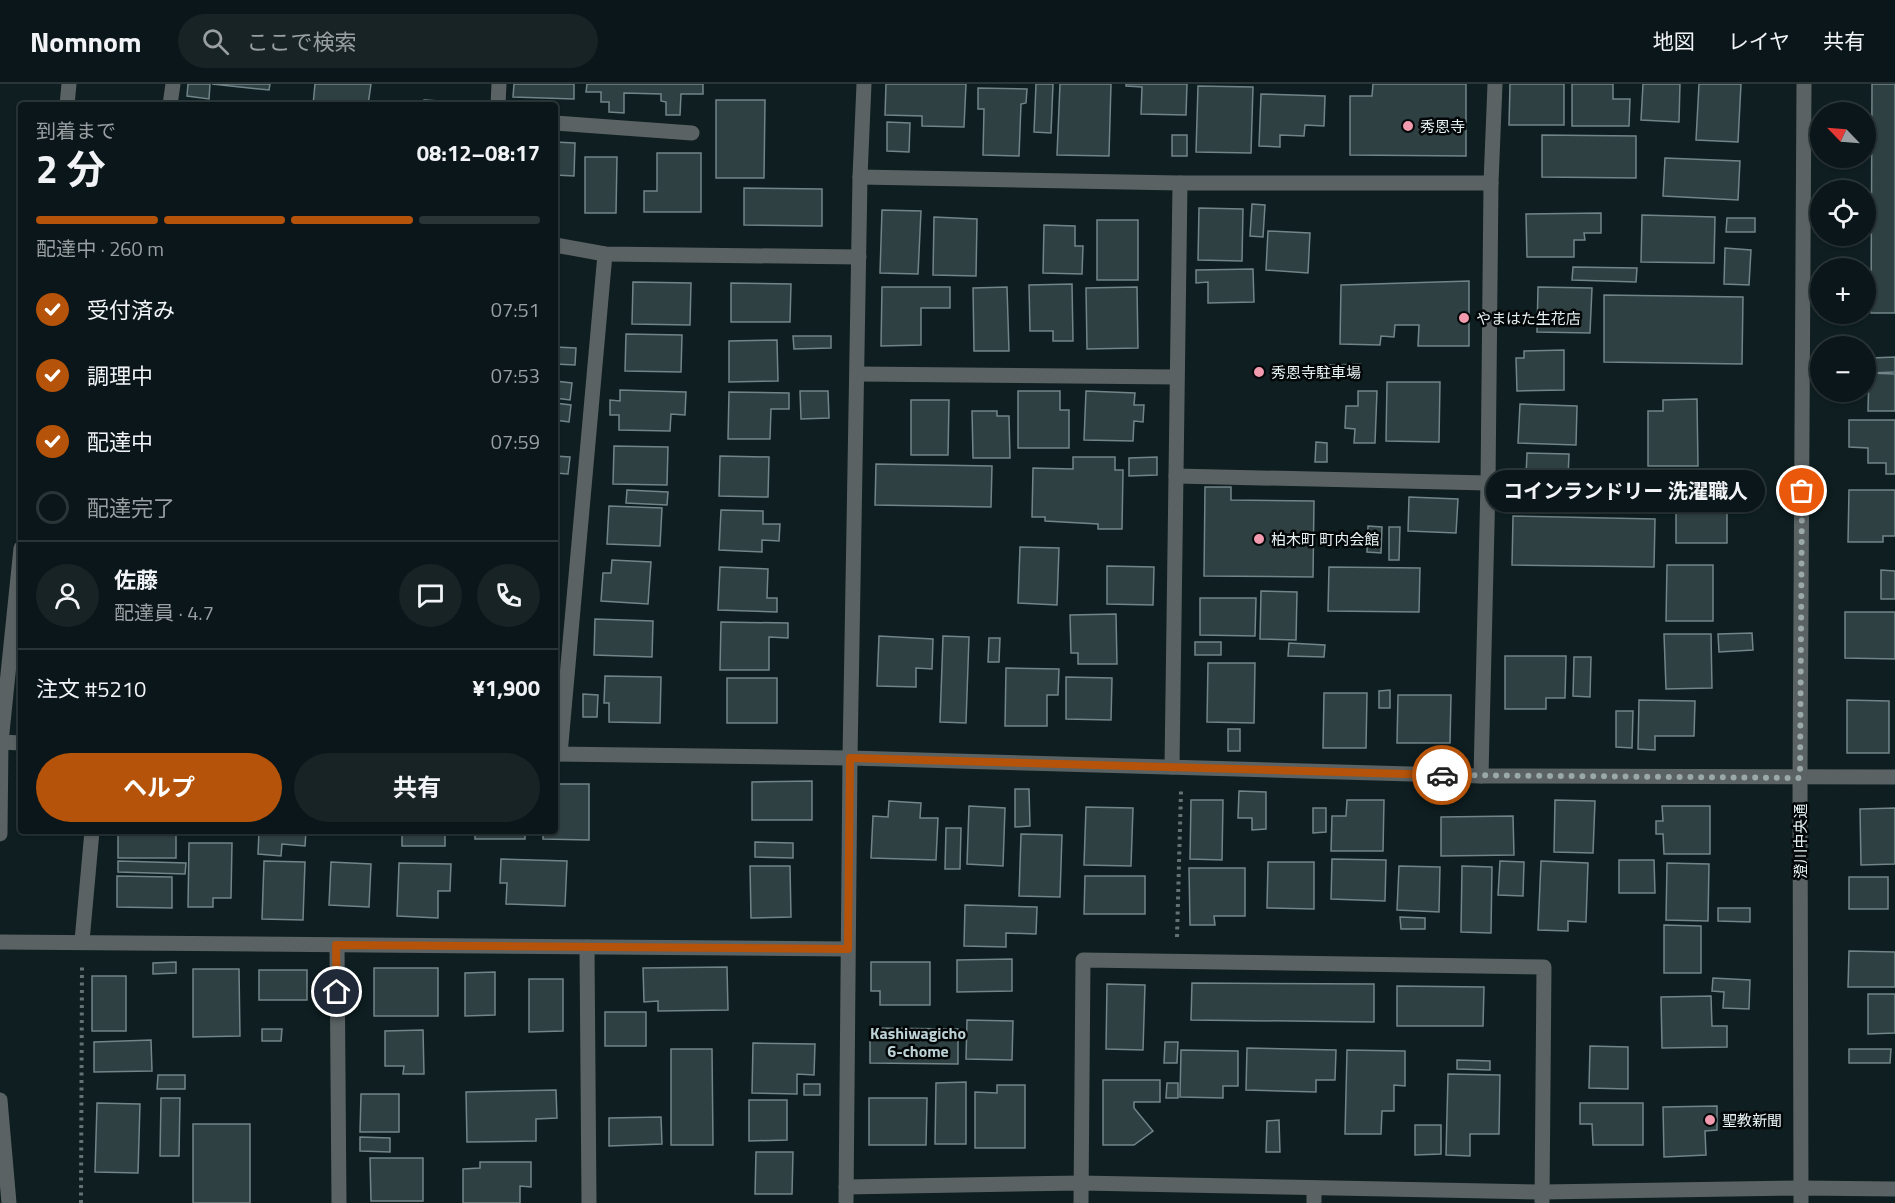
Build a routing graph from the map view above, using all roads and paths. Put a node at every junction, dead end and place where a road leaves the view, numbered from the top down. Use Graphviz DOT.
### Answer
graph roads {
  1 [pos="69,84"];
  2 [pos="172,84"];
  3 [pos="499,84"];
  4 [pos="864,84"];
  5 [pos="1494,84"];
  6 [pos="1804,84"];
  7 [pos="67,102"];
  8 [pos="170,102"];
  9 [pos="498,102"];
  10 [pos="558,123"];
  11 [pos="692,133"];
  12 [pos="860,177"];
  13 [pos="1180,183"];
  14 [pos="1491,183"];
  15 [pos="558,246"];
  16 [pos="605,254"];
  17 [pos="859,257"];
  18 [pos="858,374"];
  19 [pos="1176,376"];
  20 [pos="1176,476"];
  21 [pos="1488,483"];
  22 [pos="18,577"];
  23 [pos="1,742"];
  24 [pos="18,742"];
  25 [pos="558,754"];
  26 [pos="850,758"];
  27 [pos="1177,767"];
  28 [pos="1481,776"];
  29 [pos="1895,777"];
  30 [pos="1800,778"];
  31 [pos="0,834"];
  32 [pos="92,834"];
  33 [pos="82,941"];
  34 [pos="0,942"];
  35 [pos="336,945"];
  36 [pos="587,947"];
  37 [pos="848,949"];
  38 [pos="1176,961"];
  39 [pos="0,1100"];
  40 [pos="1081,1183"];
  41 [pos="846,1187"];
  42 [pos="1895,1189"];
  43 [pos="1801,1195"];
  44 [pos="1314,1196"];
  45 [pos="1542,1198"];
  46 [pos="9,1203"];
  47 [pos="81,1203"];
  48 [pos="339,1203"];
  49 [pos="588,1203"];
  50 [pos="846,1203"];
  51 [pos="1081,1203"];
  1 -- 7 [label="street"];
  2 -- 8 [label="street"];
  3 -- 9 [label="street"];
  4 -- 12 [label="street"];
  5 -- 14 [label="street"];
  6 -- 30 [label="street, 澄川中央通"];
  10 -- 11 [label="street"];
  12 -- 13 [label="street"];
  12 -- 17 [label="street"];
  13 -- 14 [label="street"];
  13 -- 19 [label="street"];
  14 -- 21 [label="street"];
  15 -- 16 [label="street"];
  16 -- 17 [label="street"];
  16 -- 25 [label="street"];
  17 -- 18 [label="street"];
  18 -- 19 [label="street"];
  18 -- 26 [label="street"];
  19 -- 20 [label="street"];
  20 -- 21 [label="street"];
  20 -- 27 [label="street"];
  21 -- 28 [label="street"];
  22 -- 23 [label="street"];
  23 -- 24 [label="street"];
  23 -- 31 [label="street"];
  25 -- 26 [label="street"];
  26 -- 27 [label="street"];
  26 -- 37 [label="street"];
  27 -- 28 [label="street"];
  27 -- 38 [label="path"];
  28 -- 30 [label="street"];
  29 -- 30 [label="street"];
  30 -- 43 [label="street, 澄川中央通"];
  32 -- 33 [label="street"];
  33 -- 34 [label="street"];
  33 -- 35 [label="street"];
  33 -- 47 [label="path"];
  35 -- 36 [label="street"];
  35 -- 48 [label="street"];
  36 -- 37 [label="street"];
  36 -- 49 [label="street"];
  37 -- 41 [label="street"];
  38 -- 40 [label="street"];
  38 -- 45 [label="street"];
  39 -- 46 [label="street"];
  40 -- 41 [label="street"];
  40 -- 44 [label="street"];
  40 -- 51 [label="street"];
  41 -- 50 [label="street"];
  42 -- 43 [label="street"];
  43 -- 45 [label="street"];
  44 -- 45 [label="street"];
}
